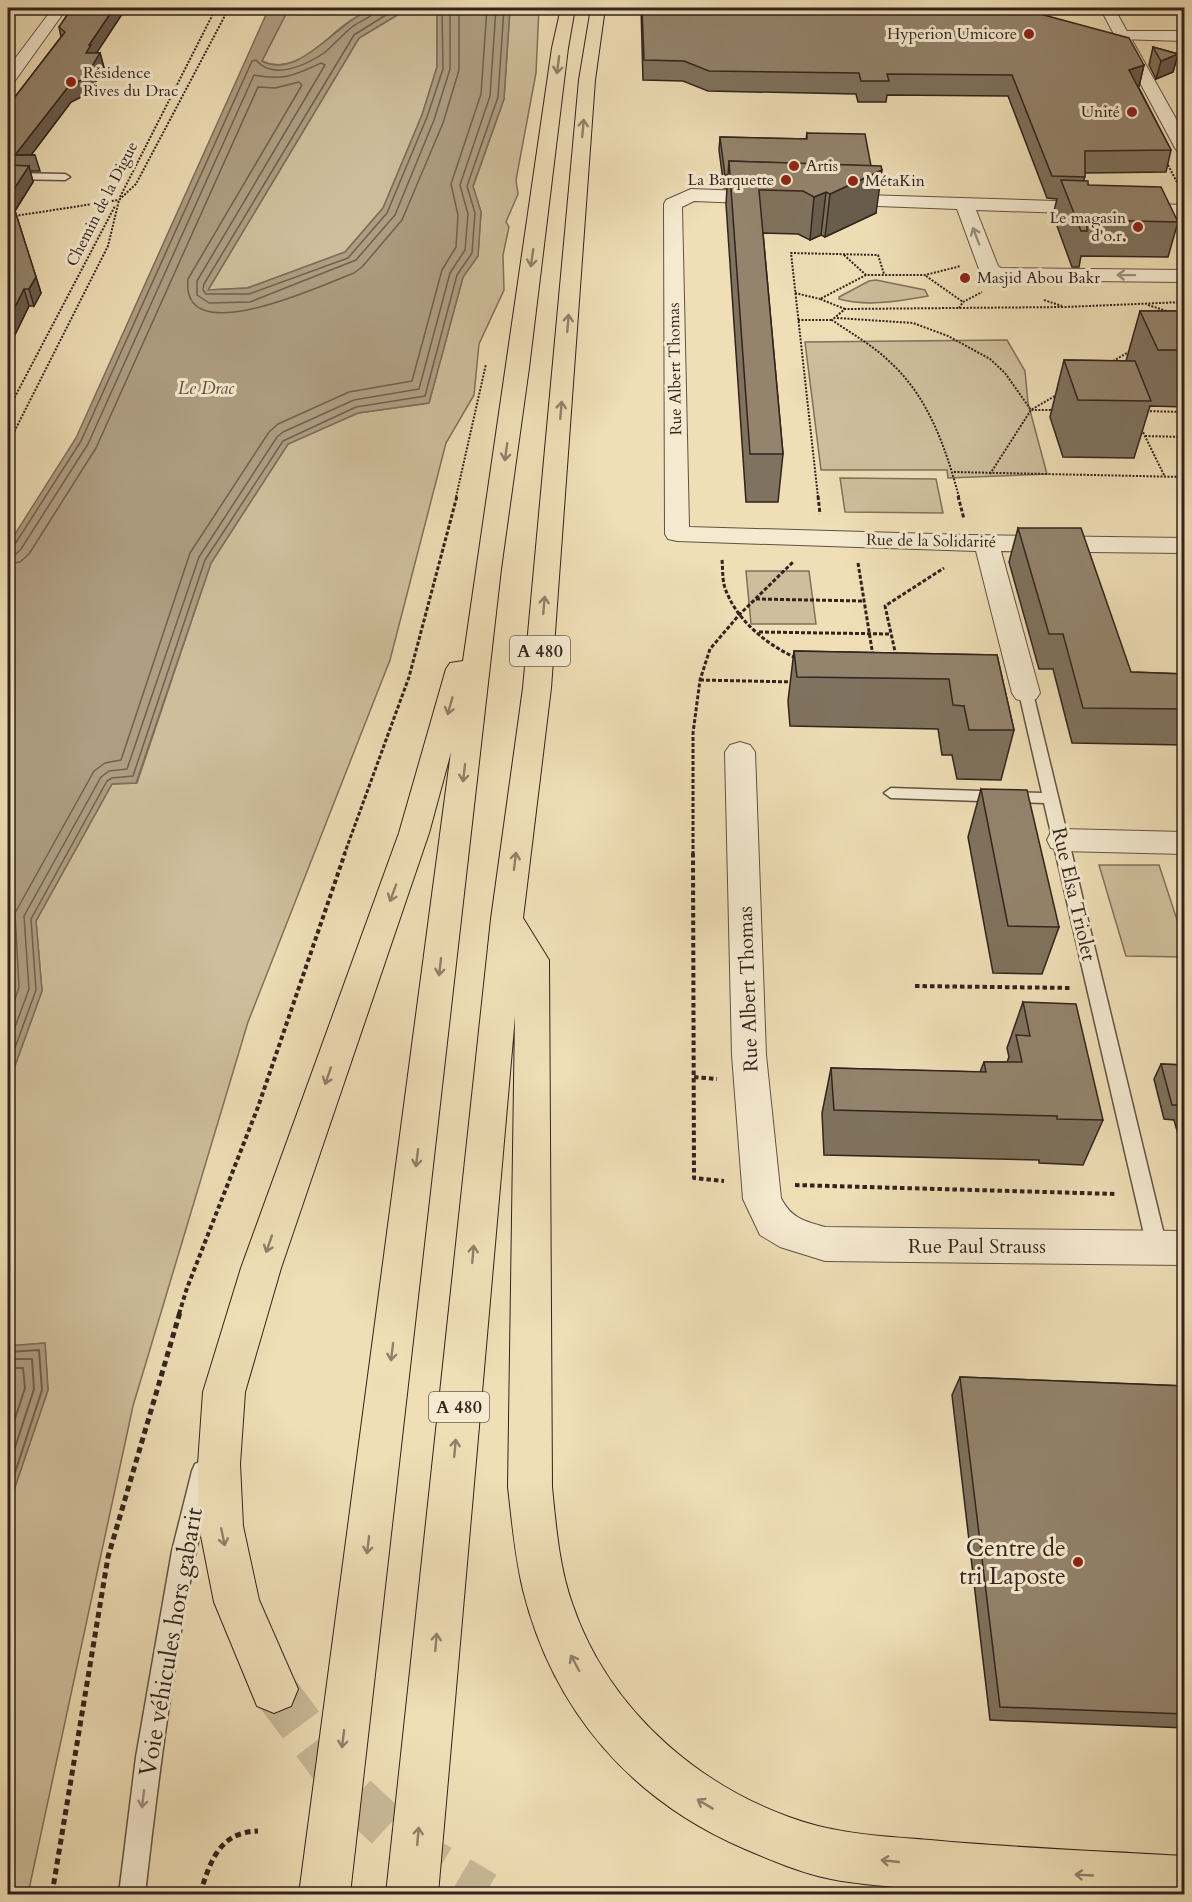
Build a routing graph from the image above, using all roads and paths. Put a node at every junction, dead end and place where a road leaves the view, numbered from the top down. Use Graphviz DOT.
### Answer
graph roads {
  1 [pos="60,8"];
  2 [pos="216,8"];
  3 [pos="229,8"];
  4 [pos="568,8"];
  5 [pos="598,8"];
  6 [pos="1107,8"];
  7 [pos="1123,36"];
  8 [pos="1185,36"];
  9 [pos="8,79"];
  10 [pos="1185,148"];
  11 [pos="8,176"];
  12 [pos="65,177"];
  13 [pos="788,198"];
  14 [pos="811,199"];
  15 [pos="119,200"];
  16 [pos="964,204"];
  17 [pos="1185,211"];
  18 [pos="8,217"];
  19 [pos="844,254"];
  20 [pos="986,263"];
  21 [pos="884,274"];
  22 [pos="866,275"];
  23 [pos="926,275"];
  24 [pos="1185,276"];
  25 [pos="795,293"];
  26 [pos="820,299"];
  27 [pos="963,302"];
  28 [pos="1185,302"];
  29 [pos="1145,304"];
  30 [pos="846,309"];
  31 [pos="1175,313"];
  32 [pos="837,318"];
  33 [pos="798,320"];
  34 [pos="832,320"];
  35 [pos="1133,349"];
  36 [pos="487,359"];
  37 [pos="1102,368"];
  38 [pos="1062,392"];
  39 [pos="8,410"];
  40 [pos="1031,410"];
  41 [pos="1065,410"];
  42 [pos="1134,411"];
  43 [pos="1185,412"];
  44 [pos="1138,420"];
  45 [pos="1145,436"];
  46 [pos="1185,437"];
  47 [pos="8,444"];
  48 [pos="954,472"];
  49 [pos="990,474"];
  50 [pos="1165,477"];
  51 [pos="1185,477"];
  52 [pos="677,534"];
  53 [pos="721,535"];
  54 [pos="815,538"];
  55 [pos="854,539"];
  56 [pos="977,542"];
  57 [pos="1185,545"];
  58 [pos="950,563"];
  59 [pos="488,569"];
  60 [pos="756,599"];
  61 [pos="863,601"];
  62 [pos="739,615"];
  63 [pos="758,632"];
  64 [pos="891,634"];
  65 [pos="884,654"];
  66 [pos="895,654"];
  67 [pos="796,658"];
  68 [pos="875,663"];
  69 [pos="898,664"];
  70 [pos="700,680"];
  71 [pos="804,682"];
  72 [pos="1026,693"];
  73 [pos="740,752"];
  74 [pos="891,793"];
  75 [pos="1052,798"];
  76 [pos="1062,840"];
  77 [pos="1185,843"];
  78 [pos="507,919"];
  79 [pos="915,986"];
  80 [pos="1096,989"];
  81 [pos="760,1184"];
  82 [pos="1144,1195"];
  83 [pos="774,1223"];
  84 [pos="1171,1248"];
  85 [pos="224,1392"];
  86 [pos="274,1689"];
  87 [pos="258,1831"];
  88 [pos="1185,1881"];
  89 [pos="52,1894"];
  90 [pos="132,1894"];
  91 [pos="200,1894"];
  92 [pos="324,1894"];
  93 [pos="412,1894"];
  1 -- 9 [label="street"];
  2 -- 15 [label="path, Chemin de la Digue"];
  3 -- 15 [label="path"];
  4 -- 59 [label="highway, one-way"];
  78 -- 5 [label="highway, A 480, one-way"];
  6 -- 7 [label="street"];
  7 -- 8 [label="street"];
  7 -- 10 [label="street"];
  11 -- 12 [label="lane"];
  13 -- 52 [label="street, Rue Albert Thomas"];
  14 -- 16 [label="street"];
  15 -- 18 [label="path"];
  15 -- 39 [label="path, Chemin de la Digue"];
  15 -- 47 [label="path"];
  16 -- 17 [label="street"];
  20 -- 16 [label="street, one-way"];
  19 -- 21 [label="path"];
  19 -- 22 [label="path"];
  19 -- 25 [label="path"];
  20 -- 23 [label="path"];
  24 -- 20 [label="street, one-way"];
  21 -- 22 [label="path"];
  21 -- 23 [label="path"];
  22 -- 26 [label="path"];
  23 -- 27 [label="path"];
  25 -- 26 [label="path"];
  25 -- 33 [label="path"];
  26 -- 30 [label="path"];
  28 -- 29 [label="path"];
  29 -- 30 [label="path"];
  29 -- 31 [label="path"];
  30 -- 32 [label="path"];
  32 -- 34 [label="path"];
  32 -- 40 [label="path"];
  33 -- 34 [label="path"];
  33 -- 54 [label="path"];
  34 -- 48 [label="path"];
  35 -- 37 [label="path"];
  36 -- 89 [label="path"];
  38 -- 40 [label="path"];
  40 -- 41 [label="path"];
  40 -- 49 [label="path"];
  42 -- 43 [label="path"];
  44 -- 45 [label="path"];
  45 -- 46 [label="path"];
  45 -- 50 [label="path"];
  48 -- 49 [label="path"];
  48 -- 56 [label="path"];
  49 -- 50 [label="path"];
  50 -- 51 [label="path"];
  52 -- 53 [label="street, Rue de la Solidarité"];
  53 -- 54 [label="street, Rue de la Solidarité"];
  53 -- 62 [label="path"];
  54 -- 55 [label="street, Rue de la Solidarité"];
  54 -- 60 [label="path"];
  55 -- 56 [label="street, Rue de la Solidarité"];
  55 -- 61 [label="path"];
  56 -- 57 [label="street, Rue de la Solidarité"];
  56 -- 72 [label="street, Rue Elsa Triolet"];
  58 -- 64 [label="path"];
  59 -- 85 [label="highway, one-way"];
  59 -- 92 [label="highway, one-way"];
  60 -- 61 [label="path"];
  60 -- 62 [label="path"];
  61 -- 68 [label="path"];
  62 -- 63 [label="path"];
  62 -- 70 [label="path"];
  63 -- 64 [label="path"];
  63 -- 67 [label="path"];
  64 -- 66 [label="path"];
  65 -- 66 [label="path"];
  66 -- 69 [label="path"];
  70 -- 71 [label="path"];
  70 -- 81 [label="path"];
  72 -- 75 [label="lane, Rue Elsa Triolet"];
  73 -- 81 [label="street, Rue Albert Thomas"];
  74 -- 75 [label="lane"];
  75 -- 76 [label="lane, Rue Elsa Triolet"];
  76 -- 77 [label="street"];
  76 -- 80 [label="lane, Rue Elsa Triolet"];
  88 -- 78 [label="highway, one-way"];
  93 -- 78 [label="highway, A 480, one-way"];
  79 -- 80 [label="path"];
  80 -- 82 [label="lane, Rue Elsa Triolet"];
  81 -- 82 [label="path"];
  81 -- 83 [label="street, Rue Albert Thomas"];
  82 -- 84 [label="lane, Rue Elsa Triolet"];
  83 -- 84 [label="street, Rue Paul Strauss"];
  85 -- 86 [label="highway, one-way"];
  85 -- 90 [label="lane, Voie véhicules hors gabarit, one-way"];
  87 -- 91 [label="path"];
}
